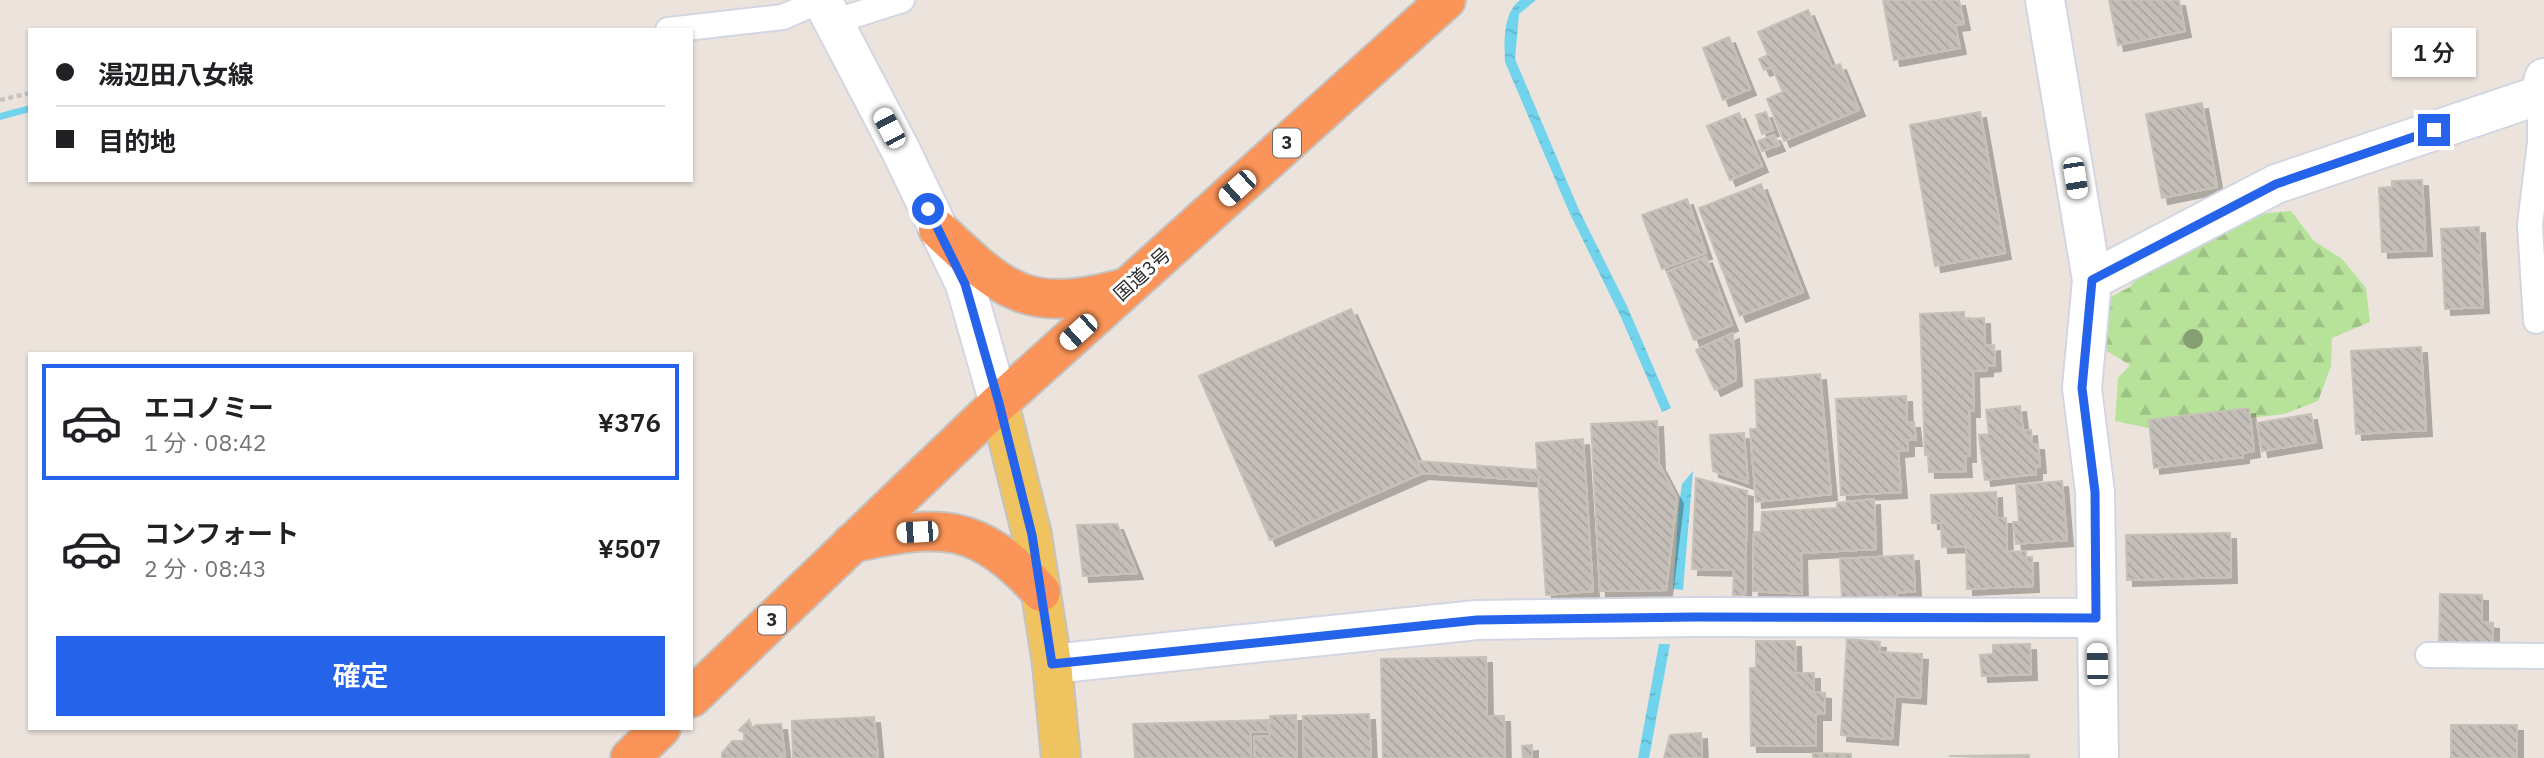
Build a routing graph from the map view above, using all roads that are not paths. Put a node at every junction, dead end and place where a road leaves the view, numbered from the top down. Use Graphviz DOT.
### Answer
graph roads {
  1 [pos="902,0"];
  2 [pos="1446,0"];
  3 [pos="2045,0"];
  4 [pos="826,8"];
  5 [pos="686,28"];
  6 [pos="2542,86"];
  7 [pos="938,229"];
  8 [pos="2092,280"];
  9 [pos="1127,288"];
  10 [pos="2536,321"];
  11 [pos="999,403"];
  12 [pos="852,543"];
  13 [pos="1041,592"];
  14 [pos="2096,618"];
  15 [pos="2428,655"];
  16 [pos="2544,656"];
  17 [pos="1052,664"];
  18 [pos="693,696"];
  19 [pos="659,730"];
  20 [pos="630,758"];
  21 [pos="1061,758"];
  22 [pos="2099,758"];
  1 -- 4 [label="lane"];
  2 -- 9 [label="highway, 国道3号 / 3"];
  3 -- 8 [label="street"];
  4 -- 5 [label="lane"];
  4 -- 7 [label="street"];
  6 -- 8 [label="street"];
  6 -- 10 [label="lane"];
  7 -- 9 [label="highway"];
  7 -- 11 [label="street"];
  8 -- 14 [label="street"];
  9 -- 11 [label="highway, 国道3号 / 3"];
  11 -- 12 [label="highway, 国道3号 / 3"];
  11 -- 13 [label="main road"];
  12 -- 13 [label="highway"];
  12 -- 18 [label="highway, 国道3号 / 3"];
  13 -- 17 [label="main road"];
  14 -- 17 [label="street"];
  14 -- 22 [label="street"];
  15 -- 16 [label="lane"];
  17 -- 21 [label="main road"];
  19 -- 20 [label="highway"];
}
